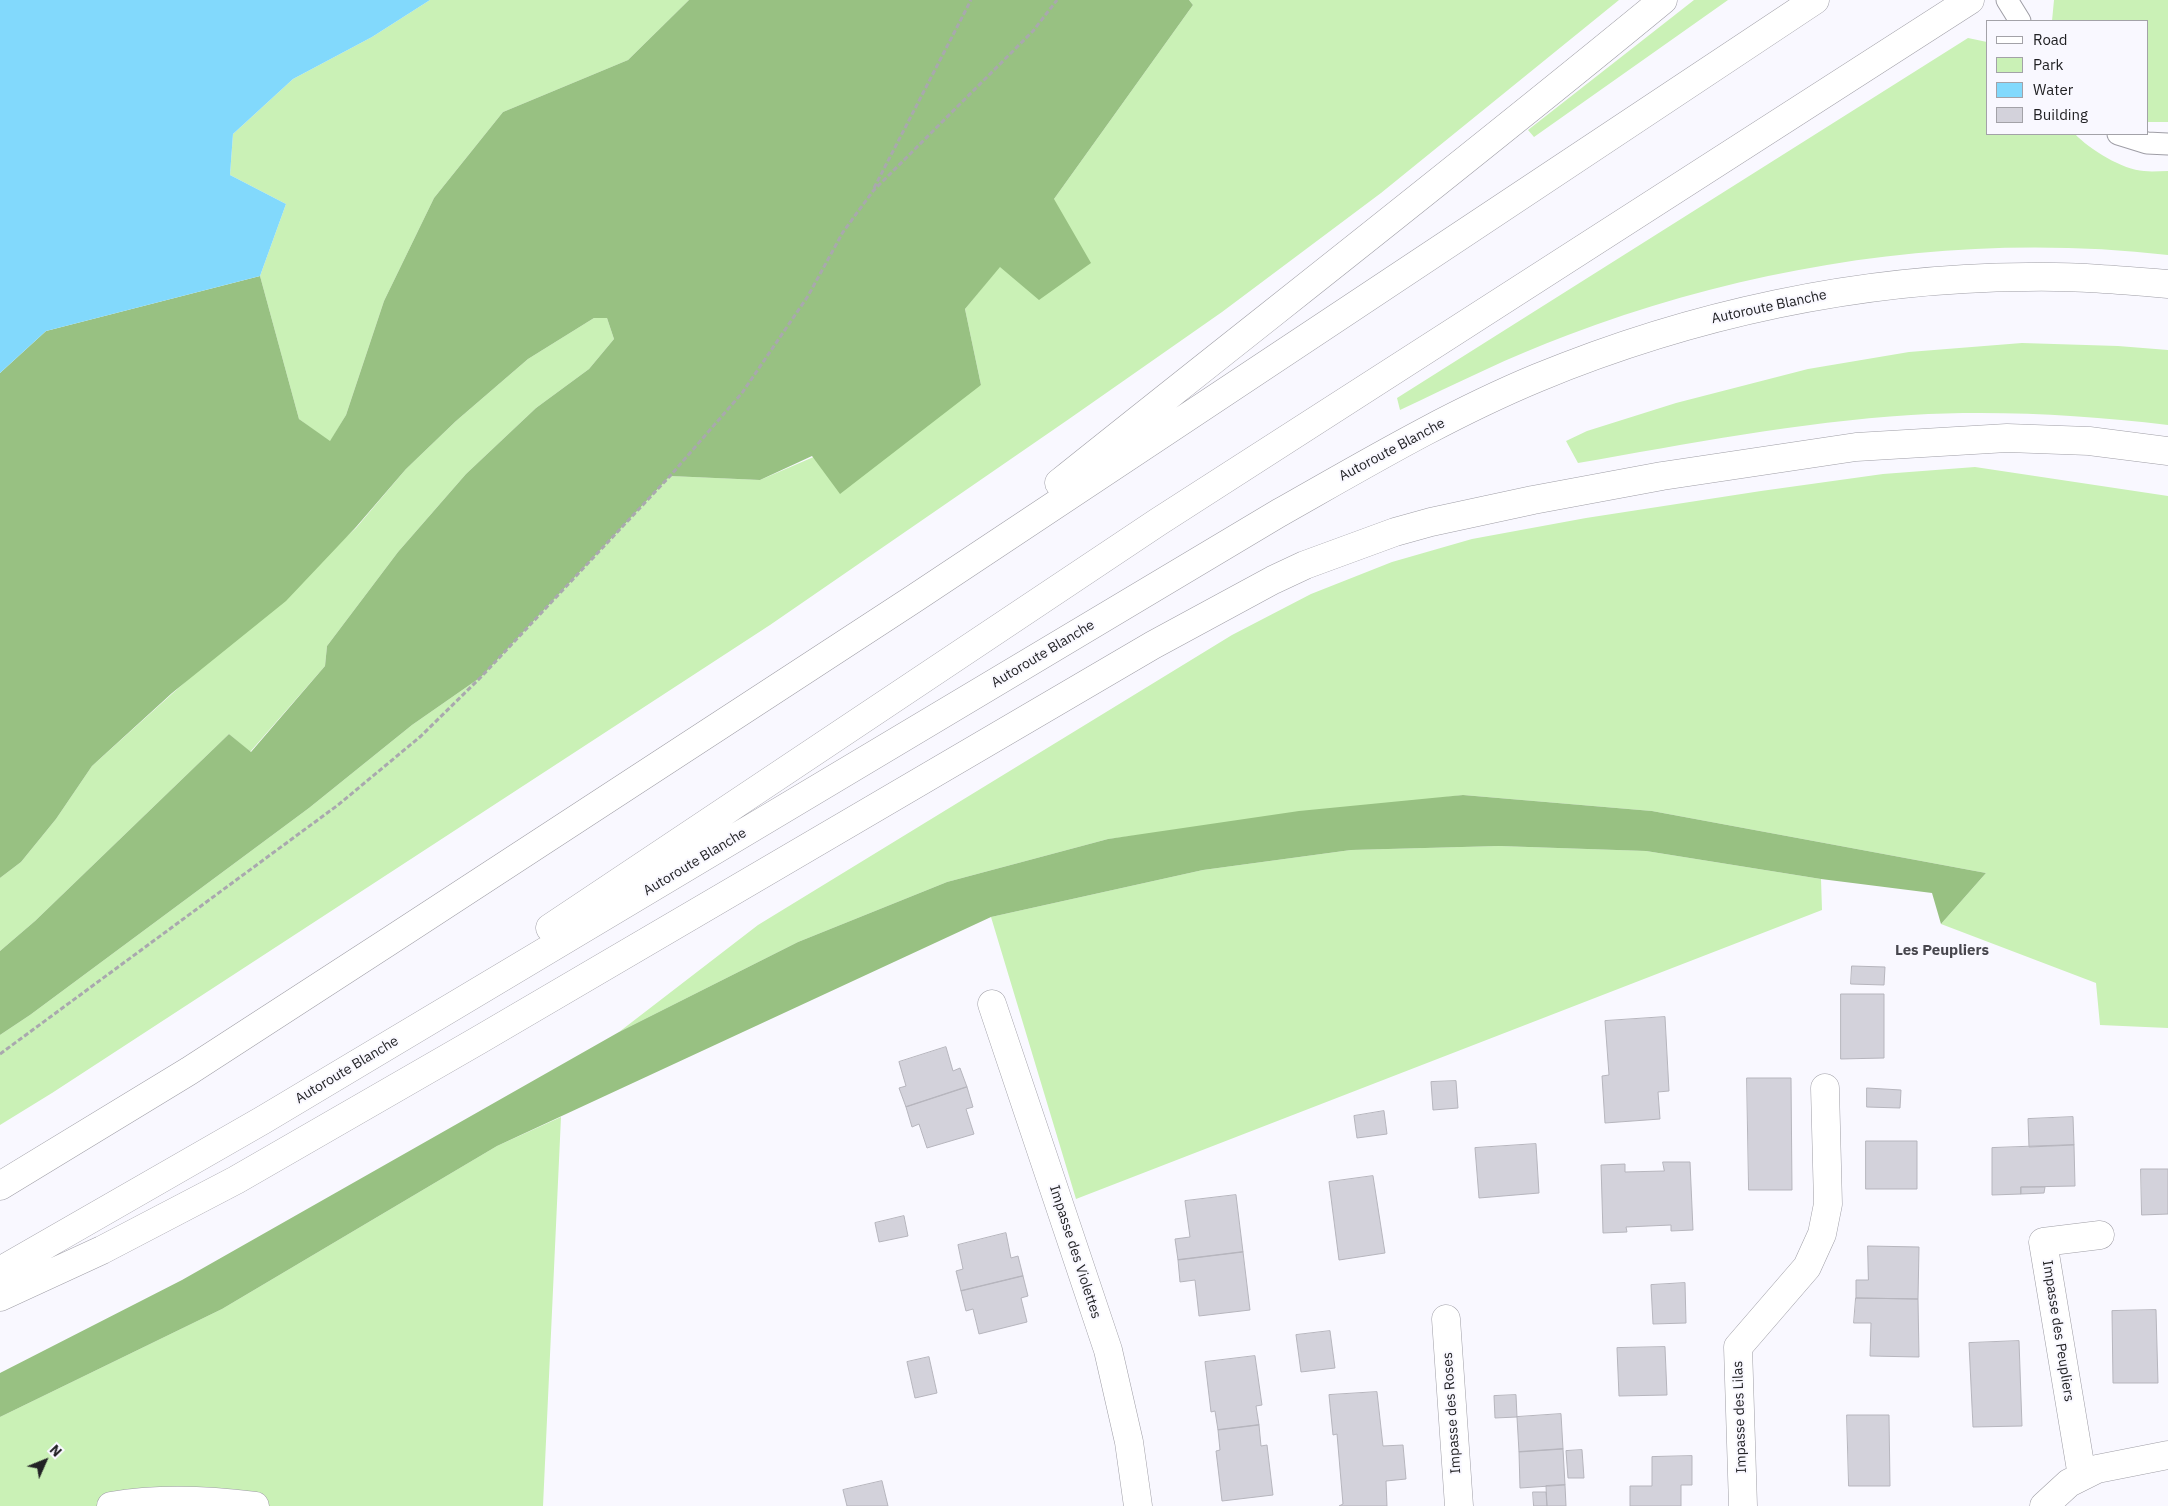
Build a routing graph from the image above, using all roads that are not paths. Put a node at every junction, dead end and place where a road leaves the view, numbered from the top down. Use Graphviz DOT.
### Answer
graph roads {
  1 [pos="1663,0"];
  2 [pos="1815,0"];
  3 [pos="1970,0"];
  4 [pos="2007,0"];
  5 [pos="2019,20"];
  6 [pos="2121,135"];
  7 [pos="2168,144"];
  8 [pos="2168,284"];
  9 [pos="2168,451"];
  10 [pos="915,598"];
  11 [pos="992,1004"];
  12 [pos="1826,1088"];
  13 [pos="263,1120"];
  14 [pos="0,1186"];
  15 [pos="2100,1236"];
  16 [pos="0,1271"];
  17 [pos="0,1297"];
  18 [pos="1446,1319"];
  19 [pos="2168,1454"];
  20 [pos="2082,1476"];
  21 [pos="238,1505"];
  22 [pos="111,1506"];
  23 [pos="1138,1506"];
  24 [pos="1459,1506"];
  25 [pos="1743,1506"];
  26 [pos="2044,1506"];
  1 -- 10 [label="main road"];
  2 -- 10 [label="main road"];
  3 -- 13 [label="main road"];
  4 -- 5 [label="lane"];
  6 -- 7 [label="lane"];
  8 -- 13 [label="main road, Autoroute Blanche"];
  9 -- 17 [label="main road"];
  10 -- 14 [label="main road"];
  11 -- 23 [label="main road, Impasse des Violettes"];
  12 -- 25 [label="main road, Impasse des Lilas"];
  13 -- 16 [label="main road, Autoroute Blanche"];
  15 -- 20 [label="main road, Impasse des Peupliers"];
  18 -- 24 [label="main road, Impasse des Roses"];
  19 -- 20 [label="main road"];
  20 -- 26 [label="main road"];
  21 -- 22 [label="main road"];
}
